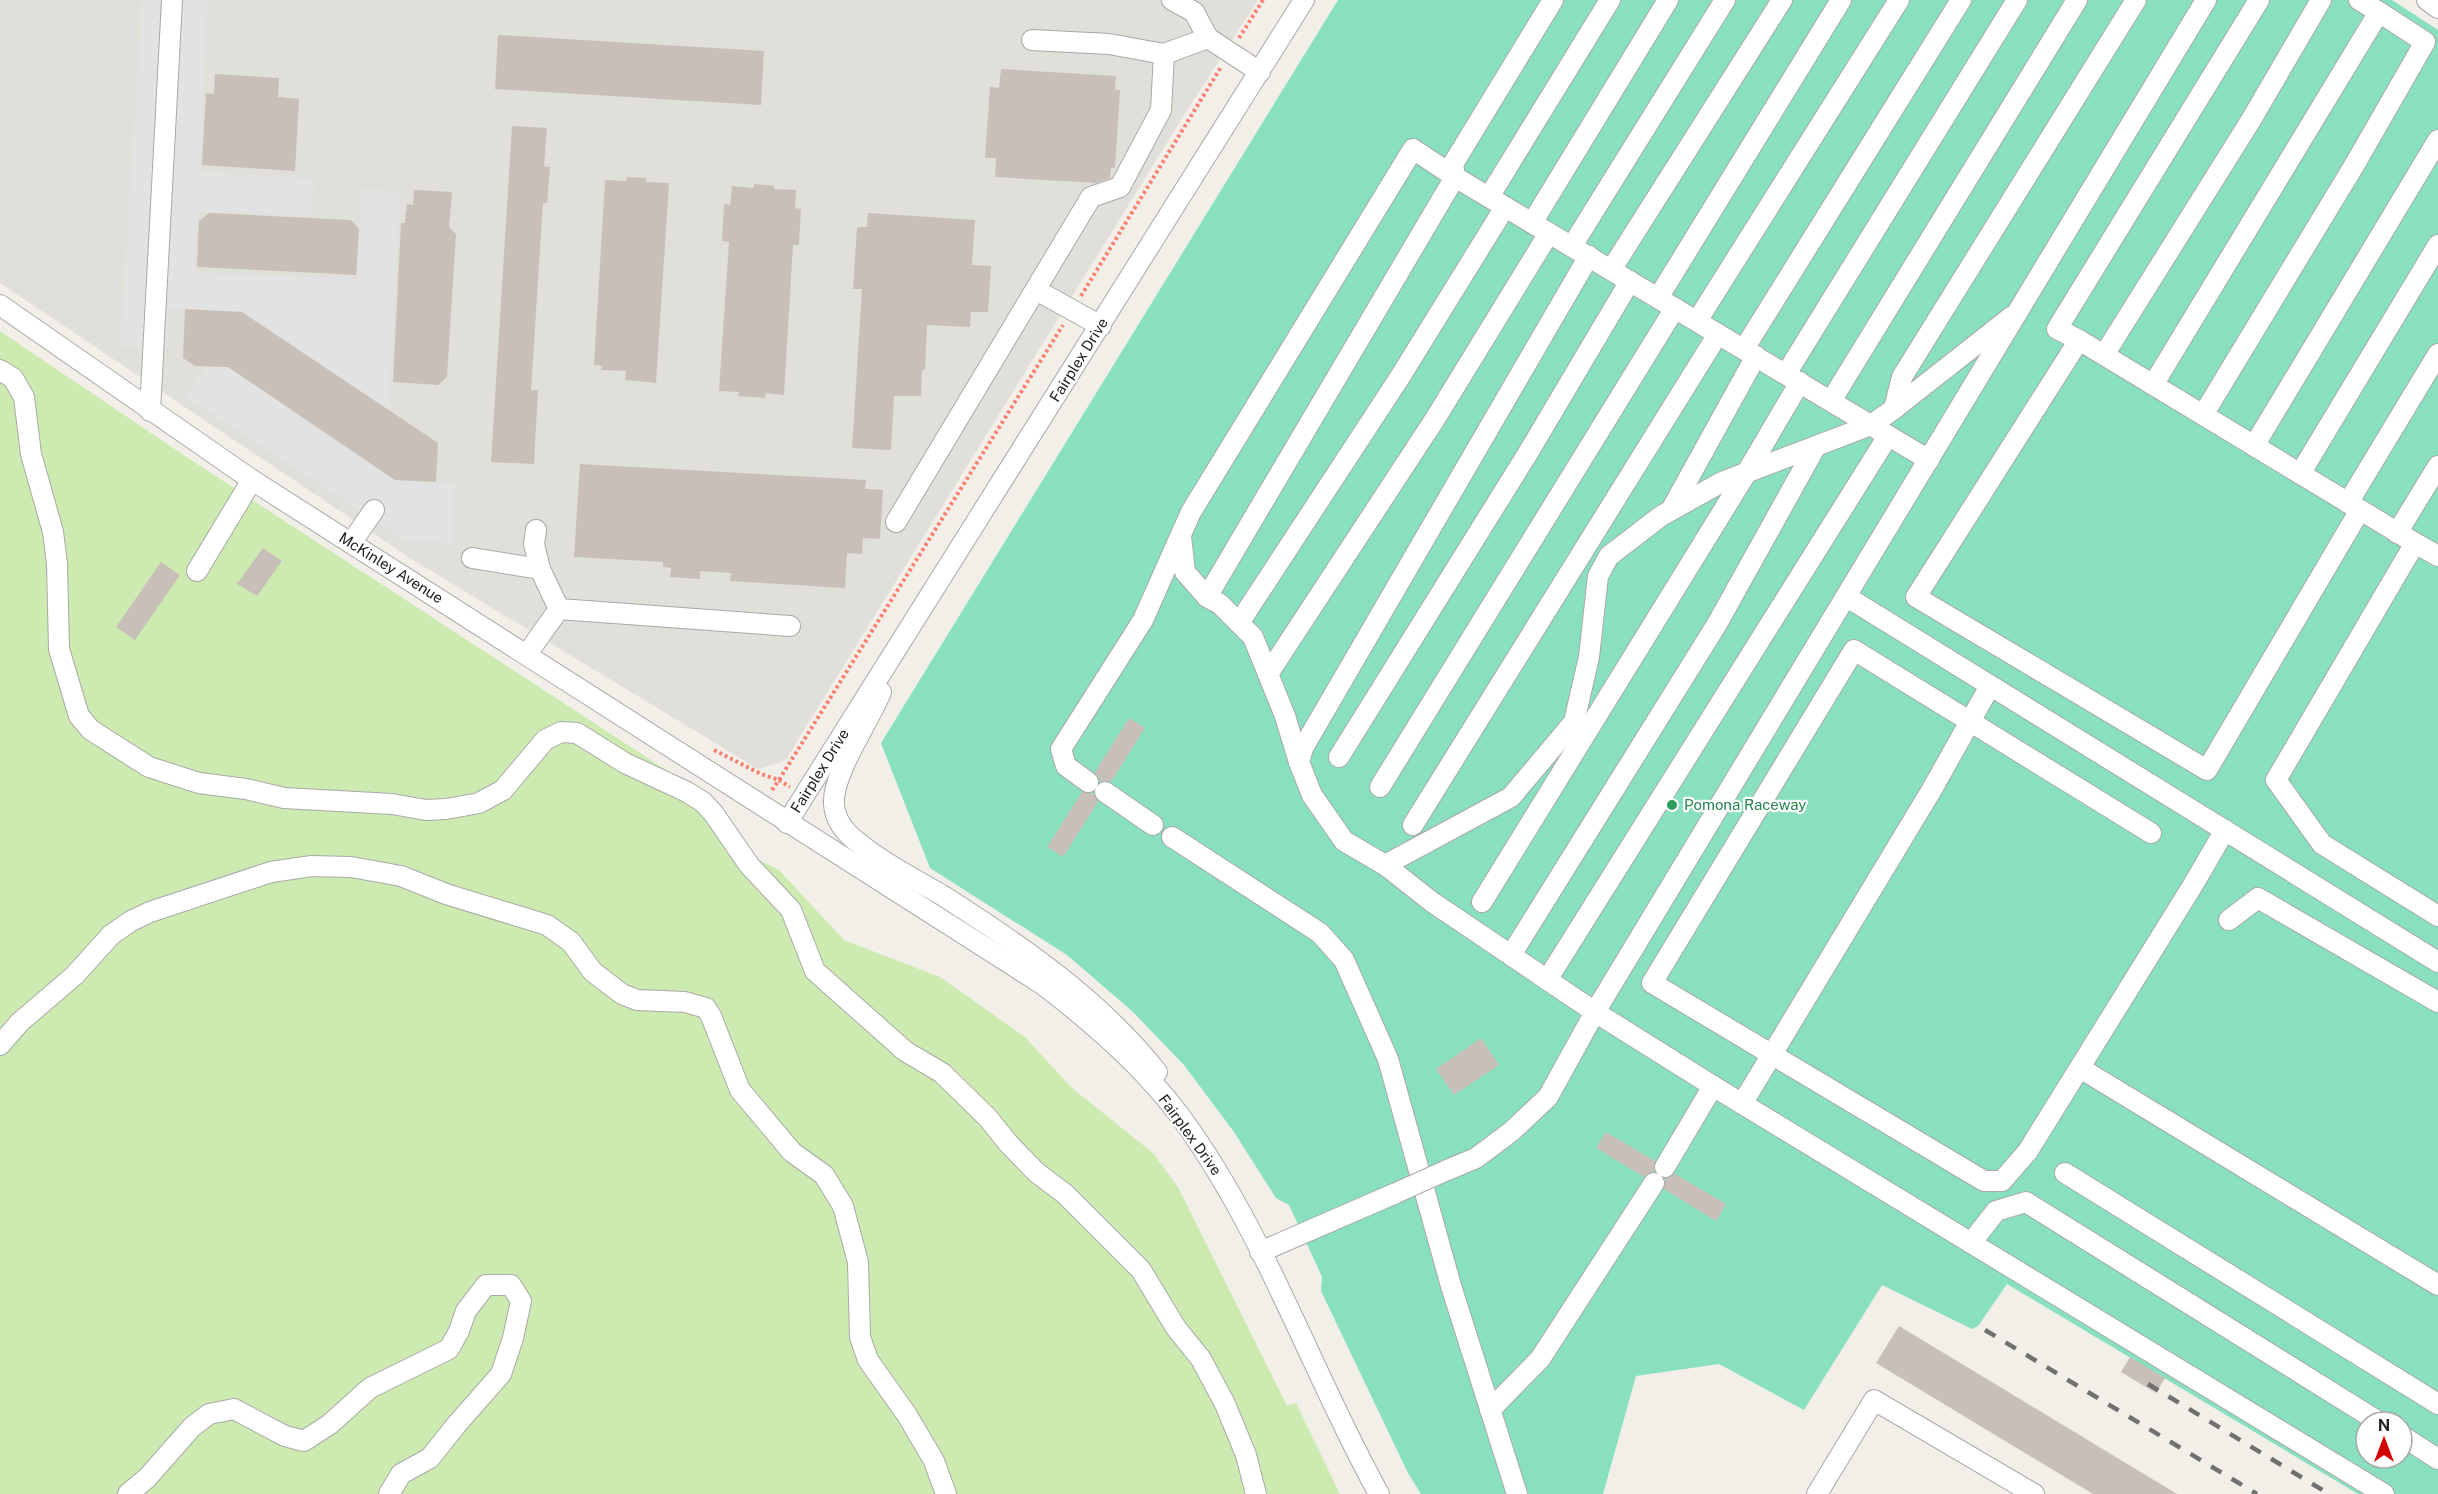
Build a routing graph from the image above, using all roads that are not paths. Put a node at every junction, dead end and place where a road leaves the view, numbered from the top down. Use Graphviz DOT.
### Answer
graph roads {
  1 [pos="172,0"];
  2 [pos="1172,0"];
  3 [pos="1304,0"];
  4 [pos="1553,0"];
  5 [pos="1610,0"];
  6 [pos="1668,0"];
  7 [pos="1725,0"];
  8 [pos="1782,0"];
  9 [pos="1841,0"];
  10 [pos="1899,0"];
  11 [pos="1961,0"];
  12 [pos="2017,0"];
  13 [pos="2077,0"];
  14 [pos="2136,0"];
  15 [pos="2206,0"];
  16 [pos="2259,0"];
  17 [pos="2321,0"];
  18 [pos="2359,0"];
  19 [pos="2427,0"];
  20 [pos="2438,8"];
  21 [pos="2379,12"];
  22 [pos="1208,38"];
  23 [pos="1032,40"];
  24 [pos="2431,47"];
  25 [pos="1164,54"];
  26 [pos="1260,72"];
  27 [pos="2438,140"];
  28 [pos="1455,177"];
  29 [pos="1497,202"];
  30 [pos="1541,228"];
  31 [pos="2438,245"];
  32 [pos="1580,251"];
  33 [pos="1611,270"];
  34 [pos="1630,281"];
  35 [pos="1036,290"];
  36 [pos="1666,303"];
  37 [pos="0,305"];
  38 [pos="2020,310"];
  39 [pos="1697,321"];
  40 [pos="1101,326"];
  41 [pos="1718,334"];
  42 [pos="2079,340"];
  43 [pos="1750,353"];
  44 [pos="2438,354"];
  45 [pos="2103,355"];
  46 [pos="0,370"];
  47 [pos="1793,378"];
  48 [pos="2153,385"];
  49 [pos="1831,401"];
  50 [pos="1894,409"];
  51 [pos="150,411"];
  52 [pos="2203,415"];
  53 [pos="1871,425"];
  54 [pos="1888,435"];
  55 [pos="1816,446"];
  56 [pos="2253,446"];
  57 [pos="1929,460"];
  58 [pos="2438,466"];
  59 [pos="1747,472"];
  60 [pos="2300,474"];
  61 [pos="252,480"];
  62 [pos="2354,507"];
  63 [pos="374,510"];
  64 [pos="1671,510"];
  65 [pos="896,522"];
  66 [pos="536,530"];
  67 [pos="2397,533"];
  68 [pos="1181,535"];
  69 [pos="351,543"];
  70 [pos="2415,543"];
  71 [pos="2438,556"];
  72 [pos="472,558"];
  73 [pos="540,569"];
  74 [pos="197,571"];
  75 [pos="1207,597"];
  76 [pos="1847,597"];
  77 [pos="559,609"];
  78 [pos="1239,623"];
  79 [pos="790,626"];
  80 [pos="901,642"];
  81 [pos="527,654"];
  82 [pos="1268,674"];
  83 [pos="1990,686"];
  84 [pos="1970,723"];
  85 [pos="1339,757"];
  86 [pos="1299,762"];
  87 [pos="1380,787"];
  88 [pos="787,823"];
  89 [pos="1153,825"];
  90 [pos="1413,825"];
  91 [pos="2225,830"];
  92 [pos="2151,833"];
  93 [pos="1172,837"];
  94 [pos="1384,865"];
  95 [pos="1482,902"];
  96 [pos="2438,916"];
  97 [pos="2229,920"];
  98 [pos="1511,955"];
  99 [pos="2438,962"];
  100 [pos="1547,980"];
  101 [pos="2438,1002"];
  102 [pos="1595,1012"];
  103 [pos="0,1046"];
  104 [pos="1771,1053"];
  105 [pos="2080,1068"];
  106 [pos="1713,1086"];
  107 [pos="1742,1104"];
  108 [pos="2065,1173"];
  109 [pos="1218,1174"];
  110 [pos="1971,1243"];
  111 [pos="1260,1252"];
  112 [pos="2438,1285"];
  113 [pos="2438,1404"];
  114 [pos="1490,1410"];
  115 [pos="2360,1410"];
  116 [pos="2414,1444"];
  117 [pos="2438,1459"];
  118 [pos="128,1494"];
  119 [pos="389,1494"];
  120 [pos="946,1494"];
  121 [pos="1256,1494"];
  122 [pos="1379,1494"];
  123 [pos="1516,1494"];
  124 [pos="1817,1494"];
  125 [pos="2034,1494"];
  126 [pos="2384,1494"];
  1 -- 51 [label="street"];
  2 -- 22 [label="street"];
  3 -- 26 [label="street, Fairplex Drive"];
  4 -- 28 [label="street"];
  5 -- 29 [label="street"];
  6 -- 30 [label="street"];
  7 -- 32 [label="street"];
  8 -- 33 [label="street"];
  9 -- 36 [label="street"];
  10 -- 39 [label="street"];
  11 -- 43 [label="street"];
  12 -- 47 [label="street"];
  13 -- 49 [label="street"];
  14 -- 50 [label="street"];
  15 -- 38 [label="street"];
  16 -- 42 [label="street"];
  17 -- 45 [label="street"];
  18 -- 21 [label="street"];
  19 -- 20 [label="street"];
  21 -- 24 [label="street"];
  21 -- 48 [label="street"];
  22 -- 25 [label="street"];
  22 -- 26 [label="street"];
  23 -- 25 [label="street"];
  24 -- 52 [label="street"];
  25 -- 35 [label="street"];
  26 -- 40 [label="street, Fairplex Drive"];
  27 -- 56 [label="street"];
  28 -- 29 [label="street"];
  28 -- 68 [label="street"];
  28 -- 75 [label="street"];
  29 -- 30 [label="street"];
  29 -- 78 [label="street"];
  30 -- 32 [label="street"];
  30 -- 82 [label="street"];
  31 -- 60 [label="street"];
  32 -- 33 [label="street"];
  32 -- 86 [label="street"];
  33 -- 34 [label="street"];
  34 -- 36 [label="street"];
  34 -- 85 [label="street"];
  35 -- 40 [label="street"];
  35 -- 65 [label="street"];
  36 -- 39 [label="street"];
  36 -- 87 [label="street"];
  37 -- 51 [label="street, McKinley Avenue"];
  38 -- 50 [label="street"];
  38 -- 57 [label="street"];
  39 -- 41 [label="street"];
  40 -- 80 [label="street, Fairplex Drive"];
  41 -- 43 [label="street"];
  41 -- 90 [label="street"];
  42 -- 45 [label="street"];
  42 -- 62 [label="street"];
  43 -- 47 [label="street"];
  43 -- 64 [label="street"];
  44 -- 62 [label="street"];
  45 -- 48 [label="street"];
  46 -- 121 [label="street"];
  47 -- 49 [label="street"];
  47 -- 59 [label="street"];
  48 -- 52 [label="street"];
  49 -- 53 [label="street"];
  50 -- 53 [label="street"];
  51 -- 61 [label="street, McKinley Avenue"];
  52 -- 56 [label="street"];
  53 -- 54 [label="street"];
  53 -- 55 [label="street"];
  54 -- 57 [label="street"];
  54 -- 100 [label="street"];
  55 -- 59 [label="street"];
  55 -- 98 [label="street"];
  56 -- 60 [label="street"];
  57 -- 76 [label="street"];
  58 -- 67 [label="street"];
  59 -- 64 [label="street"];
  59 -- 95 [label="street"];
  60 -- 62 [label="street"];
  61 -- 69 [label="street, McKinley Avenue"];
  61 -- 74 [label="street"];
  62 -- 67 [label="street"];
  63 -- 69 [label="street"];
  64 -- 94 [label="street"];
  66 -- 73 [label="street"];
  67 -- 70 [label="street"];
  68 -- 75 [label="street"];
  68 -- 89 [label="street"];
  69 -- 81 [label="street, McKinley Avenue"];
  70 -- 71 [label="street"];
  70 -- 96 [label="street"];
  72 -- 73 [label="street"];
  73 -- 77 [label="street"];
  75 -- 78 [label="street"];
  76 -- 83 [label="street"];
  76 -- 102 [label="street"];
  77 -- 79 [label="street"];
  77 -- 81 [label="street"];
  78 -- 82 [label="street"];
  80 -- 88 [label="street, Fairplex Drive"];
  80 -- 109 [label="street"];
  81 -- 88 [label="street, McKinley Avenue"];
  82 -- 86 [label="street"];
  83 -- 84 [label="street"];
  83 -- 91 [label="street"];
  84 -- 92 [label="street"];
  84 -- 104 [label="street"];
  84 -- 104 [label="street"];
  86 -- 94 [label="street"];
  88 -- 109 [label="street, Fairplex Drive"];
  91 -- 99 [label="street"];
  91 -- 105 [label="street"];
  93 -- 114 [label="street"];
  94 -- 98 [label="street"];
  97 -- 101 [label="street"];
  98 -- 100 [label="street"];
  100 -- 102 [label="street"];
  102 -- 106 [label="street"];
  102 -- 111 [label="street, bridge"];
  103 -- 120 [label="street"];
  104 -- 105 [label="street"];
  104 -- 107 [label="street"];
  105 -- 112 [label="street"];
  106 -- 107 [label="street"];
  106 -- 114 [label="street"];
  107 -- 110 [label="street"];
  108 -- 113 [label="street"];
  109 -- 111 [label="street, Fairplex Drive"];
  110 -- 115 [label="street"];
  110 -- 126 [label="street"];
  111 -- 122 [label="street, Fairplex Drive"];
  114 -- 123 [label="street"];
  116 -- 117 [label="street"];
  118 -- 119 [label="street"];
  124 -- 125 [label="street"];
}
